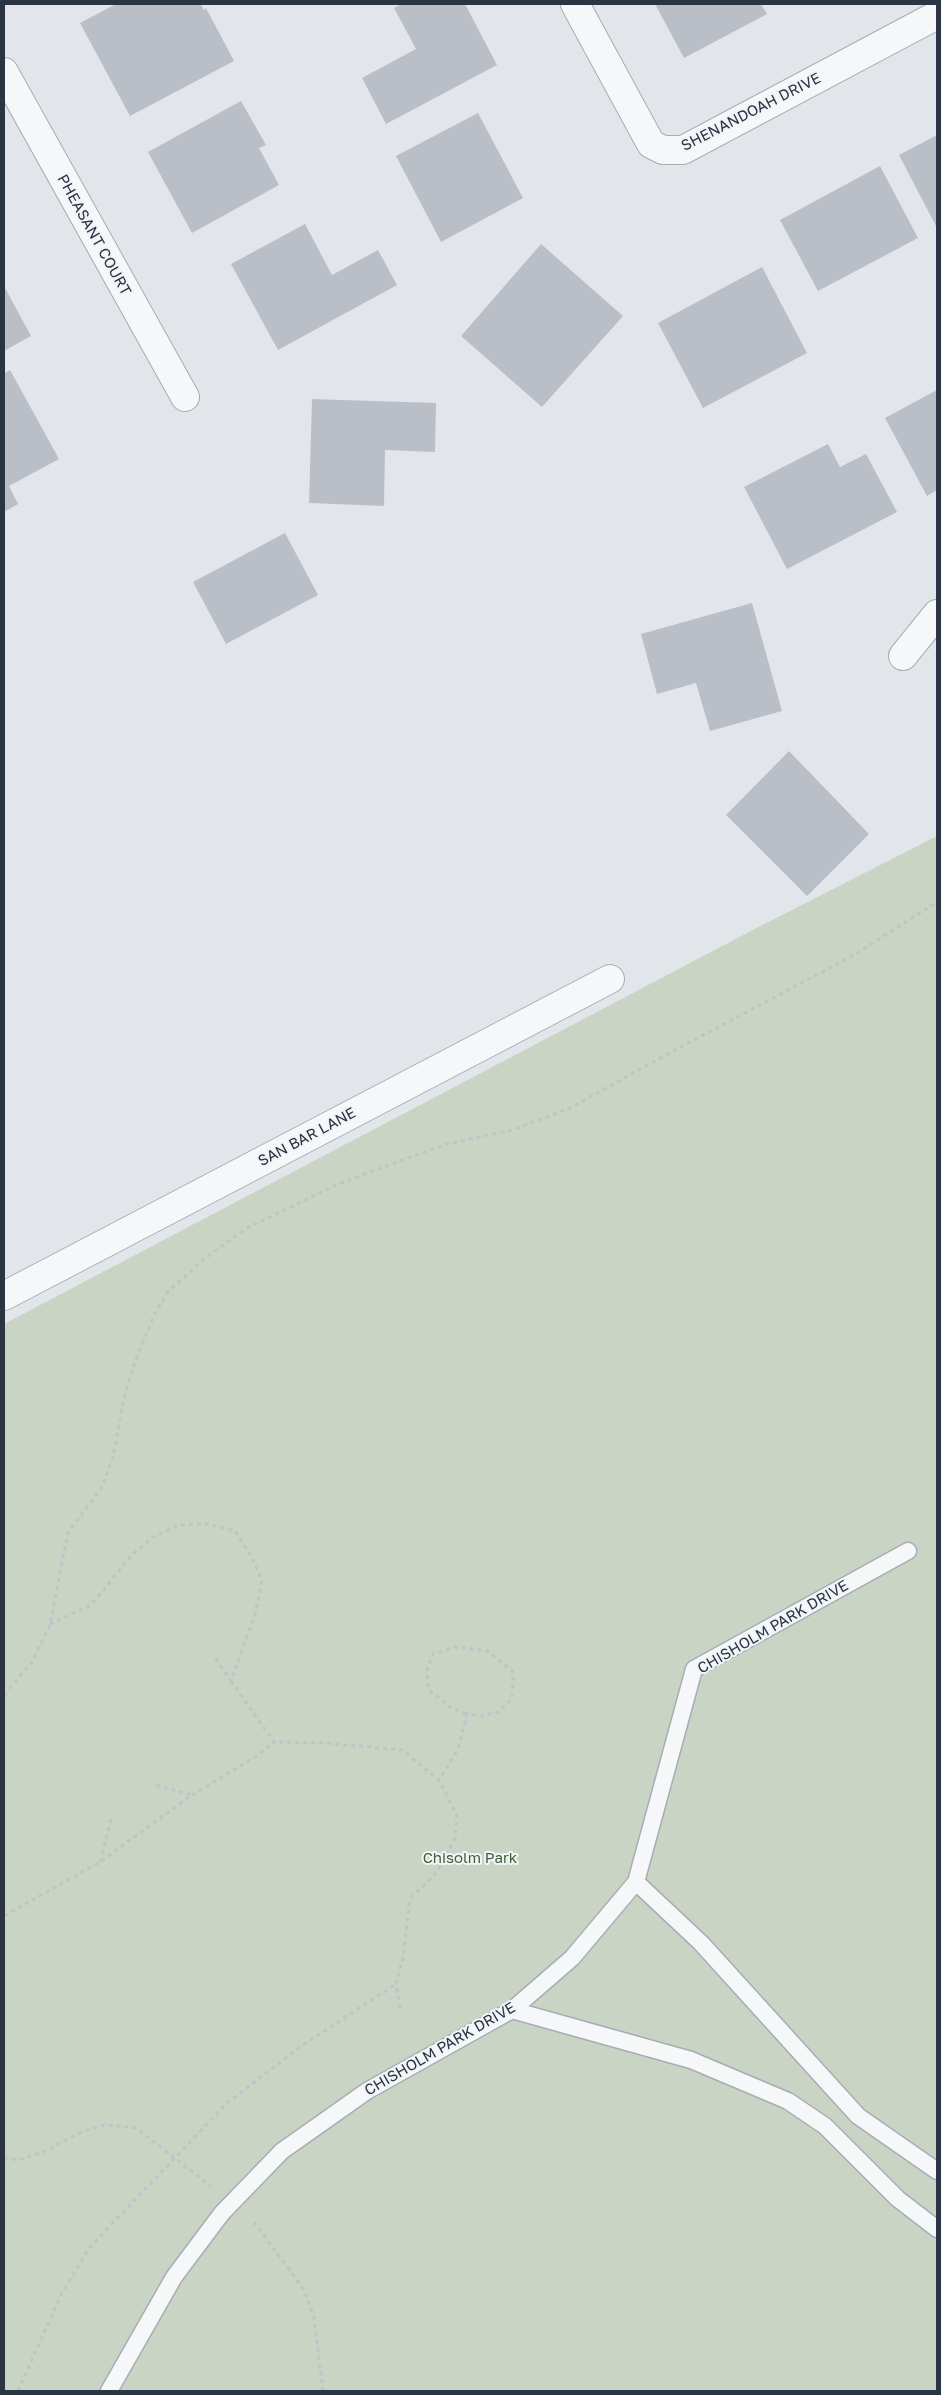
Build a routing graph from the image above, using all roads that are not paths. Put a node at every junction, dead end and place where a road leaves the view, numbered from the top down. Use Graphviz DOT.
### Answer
graph roads {
  1 [pos="575,4"];
  2 [pos="937,15"];
  3 [pos="4,72"];
  4 [pos="185,397"];
  5 [pos="937,614"];
  6 [pos="903,656"];
  7 [pos="610,978"];
  8 [pos="4,1296"];
  9 [pos="908,1551"];
  10 [pos="636,1882"];
  11 [pos="512,2010"];
  12 [pos="937,2171"];
  13 [pos="937,2229"];
  14 [pos="109,2391"];
  1 -- 2 [label="street, SHENANDOAH DRIVE"];
  3 -- 4 [label="street, PHEASANT COURT"];
  5 -- 6 [label="street"];
  7 -- 8 [label="street, SAN BAR LANE"];
  9 -- 10 [label="lane, CHISHOLM PARK DRIVE"];
  10 -- 11 [label="lane, CHISHOLM PARK DRIVE"];
  10 -- 12 [label="lane"];
  11 -- 13 [label="lane"];
  11 -- 14 [label="lane, CHISHOLM PARK DRIVE"];
}
